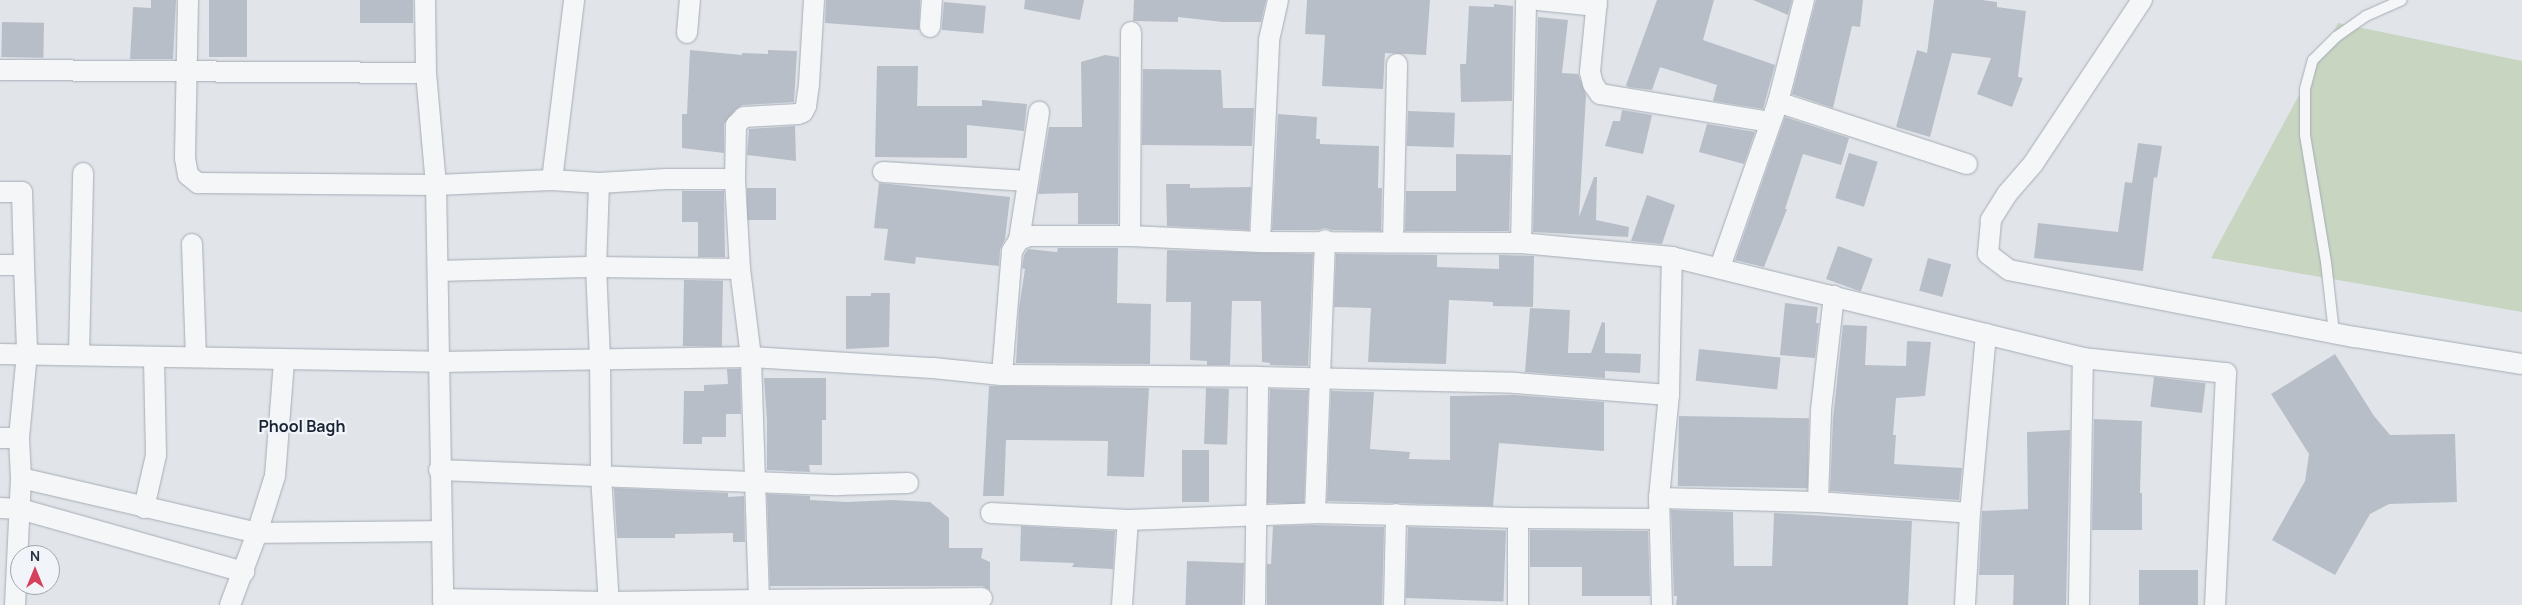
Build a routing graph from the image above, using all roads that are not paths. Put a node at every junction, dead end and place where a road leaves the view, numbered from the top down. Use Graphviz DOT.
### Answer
graph roads {
  1 [pos="188,0"];
  2 [pos="425,0"];
  3 [pos="574,0"];
  4 [pos="690,0"];
  5 [pos="814,0"];
  6 [pos="932,0"];
  7 [pos="1278,0"];
  8 [pos="1526,0"];
  9 [pos="1538,0"];
  10 [pos="1804,0"];
  11 [pos="2142,0"];
  12 [pos="2402,0"];
  13 [pos="1597,3"];
  14 [pos="930,27"];
  15 [pos="1131,32"];
  16 [pos="687,33"];
  17 [pos="1397,64"];
  18 [pos="0,70"];
  19 [pos="188,72"];
  20 [pos="426,73"];
  21 [pos="1778,102"];
  22 [pos="1039,112"];
  23 [pos="1770,122"];
  24 [pos="1967,164"];
  25 [pos="883,172"];
  26 [pos="83,173"];
  27 [pos="735,179"];
  28 [pos="552,180"];
  29 [pos="1028,181"];
  30 [pos="599,183"];
  31 [pos="436,185"];
  32 [pos="0,192"];
  33 [pos="1130,236"];
  34 [pos="1019,240"];
  35 [pos="1325,240"];
  36 [pos="1260,242"];
  37 [pos="1393,242"];
  38 [pos="1521,243"];
  39 [pos="192,244"];
  40 [pos="1672,257"];
  41 [pos="0,265"];
  42 [pos="24,265"];
  43 [pos="596,267"];
  44 [pos="1720,267"];
  45 [pos="740,269"];
  46 [pos="438,271"];
  47 [pos="1834,296"];
  48 [pos="2334,333"];
  49 [pos="1986,334"];
  50 [pos="27,353"];
  51 [pos="0,354"];
  52 [pos="79,355"];
  53 [pos="196,356"];
  54 [pos="751,357"];
  55 [pos="154,358"];
  56 [pos="600,358"];
  57 [pos="2083,358"];
  58 [pos="284,361"];
  59 [pos="440,362"];
  60 [pos="2522,364"];
  61 [pos="1002,376"];
  62 [pos="1258,377"];
  63 [pos="1319,380"];
  64 [pos="1669,395"];
  65 [pos="10,438"];
  66 [pos="439,470"];
  67 [pos="601,475"];
  68 [pos="21,478"];
  69 [pos="754,482"];
  70 [pos="908,483"];
  71 [pos="1659,498"];
  72 [pos="1818,502"];
  73 [pos="0,508"];
  74 [pos="144,508"];
  75 [pos="20,509"];
  76 [pos="991,513"];
  77 [pos="1315,513"];
  78 [pos="1970,513"];
  79 [pos="1396,514"];
  80 [pos="1256,515"];
  81 [pos="1518,518"];
  82 [pos="1658,519"];
  83 [pos="1128,520"];
  84 [pos="441,531"];
  85 [pos="257,533"];
  86 [pos="244,572"];
  87 [pos="982,598"];
  88 [pos="759,600"];
  89 [pos="443,602"];
  90 [pos="609,604"];
  91 [pos="15,605"];
  92 [pos="230,605"];
  93 [pos="1122,605"];
  94 [pos="1255,605"];
  95 [pos="1394,605"];
  96 [pos="1518,605"];
  97 [pos="1662,605"];
  98 [pos="1965,605"];
  99 [pos="2079,605"];
  100 [pos="2214,605"];
  1 -- 19 [label="street"];
  2 -- 20 [label="street"];
  3 -- 28 [label="street"];
  4 -- 16 [label="street"];
  5 -- 27 [label="street"];
  6 -- 14 [label="street"];
  7 -- 36 [label="street"];
  8 -- 38 [label="street"];
  9 -- 13 [label="street"];
  10 -- 21 [label="street"];
  11 -- 48 [label="street"];
  12 -- 48 [label="lane"];
  13 -- 23 [label="street"];
  15 -- 33 [label="street"];
  17 -- 37 [label="street"];
  18 -- 19 [label="street"];
  19 -- 20 [label="street"];
  19 -- 31 [label="street"];
  20 -- 31 [label="street"];
  21 -- 23 [label="street"];
  21 -- 24 [label="street"];
  22 -- 29 [label="street"];
  23 -- 44 [label="street"];
  25 -- 29 [label="street"];
  26 -- 52 [label="street"];
  27 -- 30 [label="street"];
  27 -- 45 [label="street"];
  28 -- 30 [label="street"];
  28 -- 31 [label="street"];
  29 -- 34 [label="street"];
  30 -- 43 [label="street"];
  31 -- 46 [label="street"];
  32 -- 42 [label="street"];
  33 -- 34 [label="street"];
  33 -- 36 [label="street"];
  34 -- 61 [label="street"];
  35 -- 36 [label="street"];
  35 -- 37 [label="street"];
  35 -- 63 [label="street"];
  37 -- 38 [label="street"];
  38 -- 40 [label="street"];
  39 -- 53 [label="street"];
  40 -- 44 [label="street"];
  40 -- 64 [label="street"];
  41 -- 42 [label="street"];
  42 -- 50 [label="street"];
  43 -- 45 [label="street"];
  43 -- 46 [label="street"];
  43 -- 56 [label="street"];
  44 -- 47 [label="street"];
  45 -- 54 [label="street"];
  46 -- 59 [label="street"];
  47 -- 49 [label="street"];
  47 -- 72 [label="street"];
  48 -- 60 [label="street"];
  49 -- 57 [label="street"];
  49 -- 78 [label="street"];
  50 -- 51 [label="street"];
  50 -- 52 [label="street"];
  50 -- 65 [label="street"];
  52 -- 55 [label="street"];
  53 -- 55 [label="street"];
  53 -- 58 [label="street"];
  54 -- 56 [label="street"];
  54 -- 61 [label="street"];
  54 -- 69 [label="street"];
  55 -- 74 [label="street"];
  56 -- 59 [label="street"];
  56 -- 67 [label="street"];
  57 -- 99 [label="street"];
  57 -- 100 [label="street"];
  58 -- 59 [label="street"];
  58 -- 85 [label="street"];
  59 -- 66 [label="street"];
  61 -- 62 [label="street"];
  62 -- 63 [label="street"];
  62 -- 80 [label="street"];
  63 -- 64 [label="street"];
  63 -- 77 [label="street"];
  64 -- 71 [label="street"];
  65 -- 68 [label="street"];
  66 -- 67 [label="street"];
  66 -- 84 [label="street"];
  67 -- 69 [label="street"];
  67 -- 90 [label="street"];
  68 -- 74 [label="street"];
  68 -- 75 [label="street"];
  69 -- 70 [label="street"];
  69 -- 88 [label="street"];
  71 -- 72 [label="street"];
  71 -- 82 [label="street"];
  72 -- 78 [label="street"];
  73 -- 75 [label="street"];
  74 -- 85 [label="street"];
  75 -- 86 [label="street"];
  75 -- 91 [label="street"];
  76 -- 83 [label="street"];
  77 -- 79 [label="street"];
  77 -- 80 [label="street"];
  78 -- 98 [label="street"];
  79 -- 81 [label="street"];
  79 -- 95 [label="street"];
  80 -- 83 [label="street"];
  80 -- 94 [label="street"];
  81 -- 82 [label="street"];
  81 -- 96 [label="street"];
  82 -- 97 [label="street"];
  83 -- 93 [label="street"];
  84 -- 85 [label="street"];
  84 -- 89 [label="street"];
  85 -- 86 [label="street"];
  86 -- 92 [label="street"];
  87 -- 88 [label="street"];
  88 -- 90 [label="street"];
  89 -- 90 [label="street"];
}
